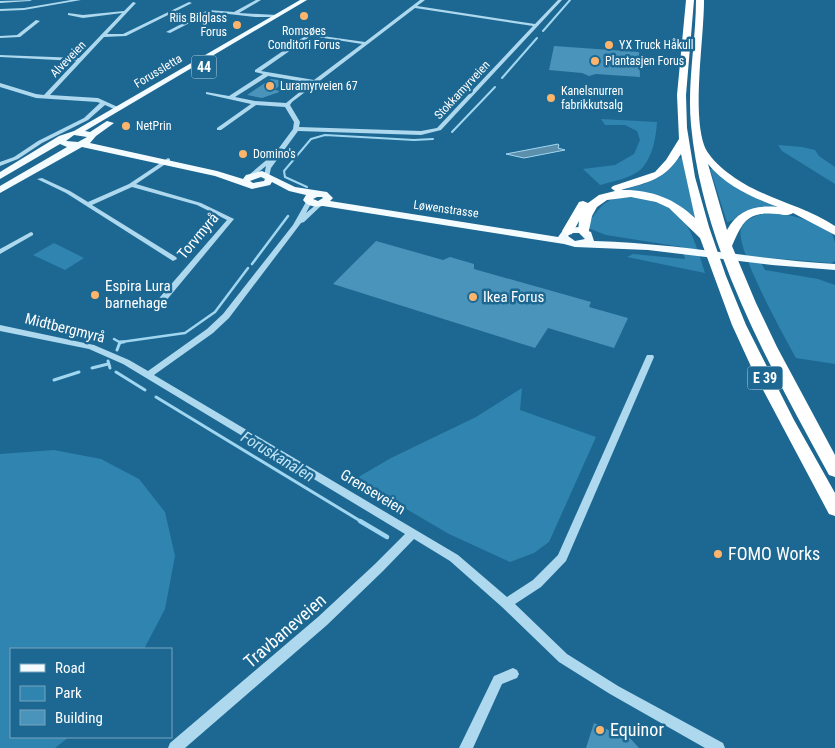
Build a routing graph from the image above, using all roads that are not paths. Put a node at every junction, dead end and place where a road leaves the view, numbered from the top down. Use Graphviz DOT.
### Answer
graph roads {
  1 [pos="23,0"];
  2 [pos="30,0"];
  3 [pos="79,0"];
  4 [pos="259,0"];
  5 [pos="424,0"];
  6 [pos="560,0"];
  7 [pos="690,0"];
  8 [pos="700,0"];
  9 [pos="1,1"];
  10 [pos="190,2"];
  11 [pos="307,2"];
  12 [pos="134,3"];
  13 [pos="414,7"];
  14 [pos="0,10"];
  15 [pos="125,12"];
  16 [pos="236,13"];
  17 [pos="70,14"];
  18 [pos="256,16"];
  19 [pos="277,16"];
  20 [pos="38,21"];
  21 [pos="269,21"];
  22 [pos="536,25"];
  23 [pos="168,32"];
  24 [pos="104,36"];
  25 [pos="0,37"];
  26 [pos="366,43"];
  27 [pos="0,56"];
  28 [pos="81,60"];
  29 [pos="266,74"];
  30 [pos="314,82"];
  31 [pos="0,85"];
  32 [pos="164,91"];
  33 [pos="208,93"];
  34 [pos="45,97"];
  35 [pos="230,98"];
  36 [pos="217,101"];
  37 [pos="104,103"];
  38 [pos="128,103"];
  39 [pos="255,103"];
  40 [pos="287,105"];
  41 [pos="239,106"];
  42 [pos="118,109"];
  43 [pos="125,114"];
  44 [pos="219,129"];
  45 [pos="296,129"];
  46 [pos="77,132"];
  47 [pos="91,137"];
  48 [pos="684,138"];
  49 [pos="61,140"];
  50 [pos="699,144"];
  51 [pos="79,145"];
  52 [pos="278,153"];
  53 [pos="167,161"];
  54 [pos="0,164"];
  55 [pos="0,176"];
  56 [pos="268,176"];
  57 [pos="250,178"];
  58 [pos="40,179"];
  59 [pos="131,185"];
  60 [pos="260,186"];
  61 [pos="0,190"];
  62 [pos="317,194"];
  63 [pos="308,201"];
  64 [pos="324,201"];
  65 [pos="88,204"];
  66 [pos="812,218"];
  67 [pos="296,226"];
  68 [pos="835,231"];
  69 [pos="32,234"];
  70 [pos="567,234"];
  71 [pos="586,237"];
  72 [pos="708,240"];
  73 [pos="727,246"];
  74 [pos="0,252"];
  75 [pos="173,259"];
  76 [pos="765,261"];
  77 [pos="835,267"];
  78 [pos="835,275"];
  79 [pos="157,306"];
  80 [pos="0,328"];
  81 [pos="650,357"];
  82 [pos="148,375"];
  83 [pos="835,470"];
  84 [pos="835,509"];
  85 [pos="412,532"];
  86 [pos="506,602"];
  87 [pos="513,674"];
  88 [pos="175,748"];
  89 [pos="466,748"];
  90 [pos="718,748"];
  1 -- 2 [label="street"];
  1 -- 9 [label="street"];
  3 -- 14 [label="street"];
  4 -- 16 [label="street"];
  5 -- 13 [label="street"];
  6 -- 22 [label="street, Stokkamyrveien"];
  7 -- 48 [label="highway, E 39"];
  8 -- 50 [label="highway, E 39"];
  10 -- 24 [label="street, Alveveien"];
  11 -- 19 [label="main road, Forussletta / 44"];
  11 -- 32 [label="main road, Forussletta / 44"];
  12 -- 15 [label="street, Alveveien"];
  13 -- 22 [label="street"];
  13 -- 26 [label="street"];
  15 -- 17 [label="street, Alveveien"];
  15 -- 24 [label="street, Alveveien"];
  16 -- 18 [label="street"];
  16 -- 23 [label="street"];
  18 -- 19 [label="street"];
  18 -- 21 [label="street"];
  19 -- 21 [label="main road, Forussletta / 44"];
  20 -- 25 [label="street"];
  21 -- 38 [label="main road, Forussletta / 44"];
  22 -- 45 [label="street, Stokkamyrveien"];
  24 -- 28 [label="street, Alveveien"];
  26 -- 29 [label="street"];
  26 -- 30 [label="street"];
  27 -- 28 [label="street"];
  28 -- 34 [label="street, Alveveien"];
  29 -- 30 [label="street"];
  29 -- 35 [label="street"];
  30 -- 40 [label="street"];
  31 -- 34 [label="street"];
  33 -- 35 [label="street"];
  34 -- 37 [label="street"];
  35 -- 39 [label="street"];
  36 -- 41 [label="street"];
  37 -- 38 [label="street"];
  37 -- 42 [label="street"];
  37 -- 54 [label="street"];
  38 -- 42 [label="main road, Forussletta / 44"];
  39 -- 40 [label="street"];
  39 -- 44 [label="street"];
  40 -- 45 [label="street"];
  42 -- 46 [label="main road, Forussletta / 44"];
  43 -- 47 [label="main road"];
  45 -- 52 [label="street"];
  46 -- 47 [label="main road"];
  46 -- 49 [label="main road, 44"];
  47 -- 51 [label="main road"];
  47 -- 53 [label="main road"];
  48 -- 70 [label="highway"];
  48 -- 72 [label="highway, E 39"];
  49 -- 51 [label="main road"];
  49 -- 55 [label="main road, 44"];
  50 -- 66 [label="highway"];
  50 -- 73 [label="highway, E 39"];
  51 -- 53 [label="main road"];
  51 -- 61 [label="main road"];
  52 -- 56 [label="street"];
  52 -- 57 [label="street"];
  53 -- 57 [label="main road"];
  53 -- 59 [label="street"];
  56 -- 57 [label="main road"];
  56 -- 60 [label="main road"];
  56 -- 62 [label="main road"];
  57 -- 60 [label="main road"];
  58 -- 65 [label="street, Torvmyrå"];
  59 -- 65 [label="street"];
  59 -- 79 [label="street, Torvmyrå"];
  60 -- 63 [label="main road"];
  62 -- 63 [label="main road"];
  62 -- 64 [label="main road"];
  63 -- 64 [label="main road"];
  63 -- 67 [label="street"];
  64 -- 67 [label="street"];
  64 -- 70 [label="main road, Løwenstrasse"];
  65 -- 75 [label="street, Torvmyrå"];
  66 -- 68 [label="highway"];
  66 -- 73 [label="highway"];
  67 -- 82 [label="street"];
  69 -- 74 [label="street"];
  70 -- 71 [label="main road, Løwenstrasse"];
  71 -- 72 [label="highway, E 39"];
  71 -- 76 [label="main road"];
  72 -- 84 [label="highway, E 39"];
  73 -- 83 [label="highway, E 39"];
  76 -- 77 [label="main road"];
  76 -- 78 [label="main road"];
  80 -- 82 [label="street, Midtbergmyrå"];
  81 -- 86 [label="street"];
  82 -- 85 [label="street, Grenseveien"];
  85 -- 86 [label="street, Grenseveien"];
  85 -- 88 [label="street, Travbaneveien"];
  86 -- 90 [label="street"];
  87 -- 89 [label="street"];
}
